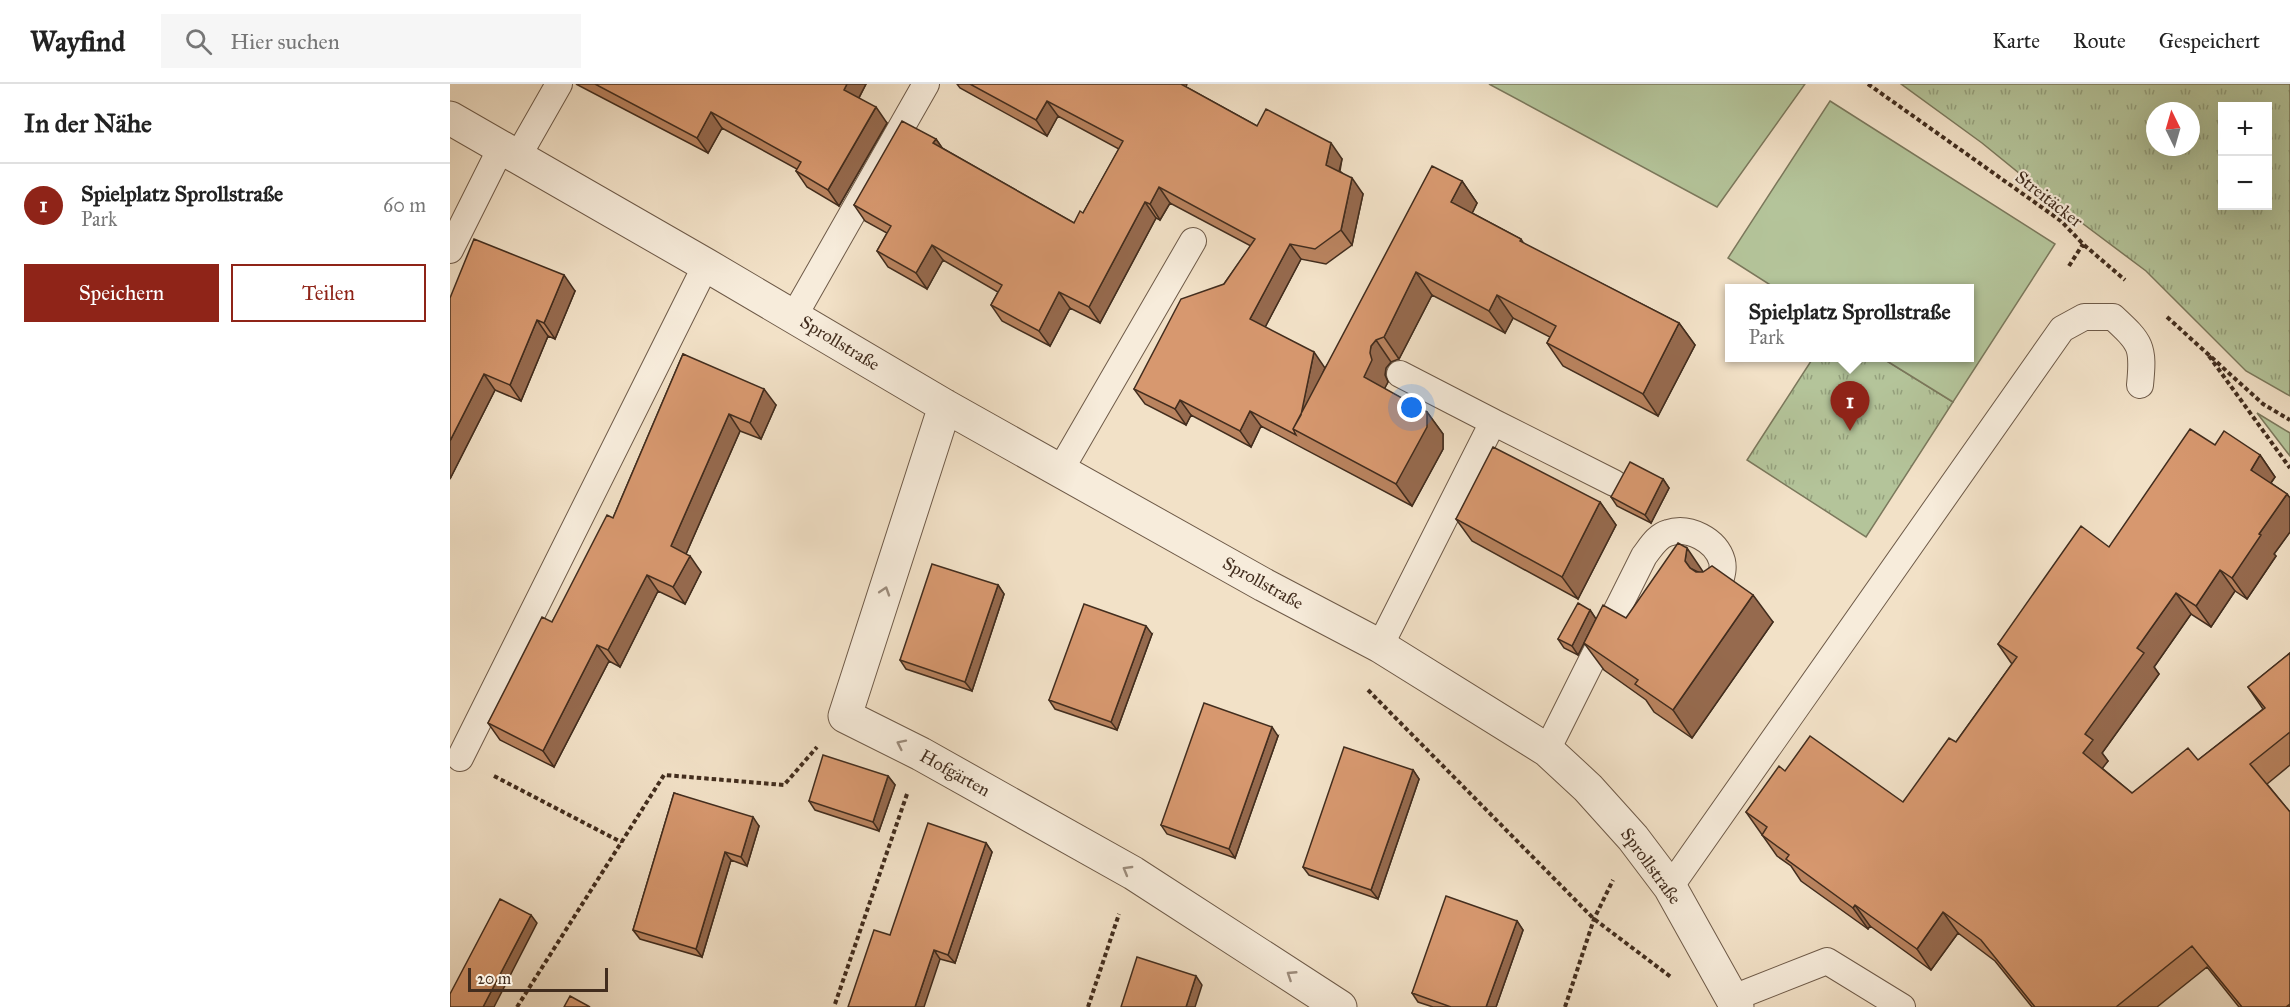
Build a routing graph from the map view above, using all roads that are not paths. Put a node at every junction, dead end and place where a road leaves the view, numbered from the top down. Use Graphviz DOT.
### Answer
graph roads {
  1 [pos="559,84"];
  2 [pos="926,84"];
  3 [pos="450,118"];
  4 [pos="510,151"];
  5 [pos="1193,241"];
  6 [pos="450,250"];
  7 [pos="706,264"];
  8 [pos="794,316"];
  9 [pos="1400,374"];
  10 [pos="2140,385"];
  11 [pos="945,406"];
  12 [pos="1493,422"];
  13 [pos="1061,470"];
  14 [pos="1614,483"];
  15 [pos="1719,585"];
  16 [pos="1380,646"];
  17 [pos="1546,750"];
  18 [pos="460,758"];
  19 [pos="1670,887"];
  20 [pos="1735,1002"];
  21 [pos="1340,1007"];
  22 [pos="1902,1007"];
  1 -- 4 [label="lane"];
  2 -- 8 [label="lane"];
  3 -- 4 [label="street, Sprollstraße"];
  4 -- 6 [label="lane"];
  4 -- 7 [label="street, Sprollstraße"];
  5 -- 13 [label="lane"];
  7 -- 8 [label="street, Sprollstraße"];
  7 -- 18 [label="lane"];
  8 -- 11 [label="street, Sprollstraße"];
  9 -- 12 [label="lane"];
  10 -- 19 [label="lane"];
  11 -- 13 [label="street, Sprollstraße"];
  21 -- 11 [label="street, Hofgärten, one-way"];
  12 -- 14 [label="lane"];
  12 -- 16 [label="lane"];
  13 -- 16 [label="street, Sprollstraße"];
  15 -- 17 [label="lane"];
  16 -- 17 [label="street, Sprollstraße"];
  17 -- 19 [label="street, Sprollstraße"];
  19 -- 20 [label="street, Sprollstraße"];
  20 -- 22 [label="lane, Sprollstraße"];
}
